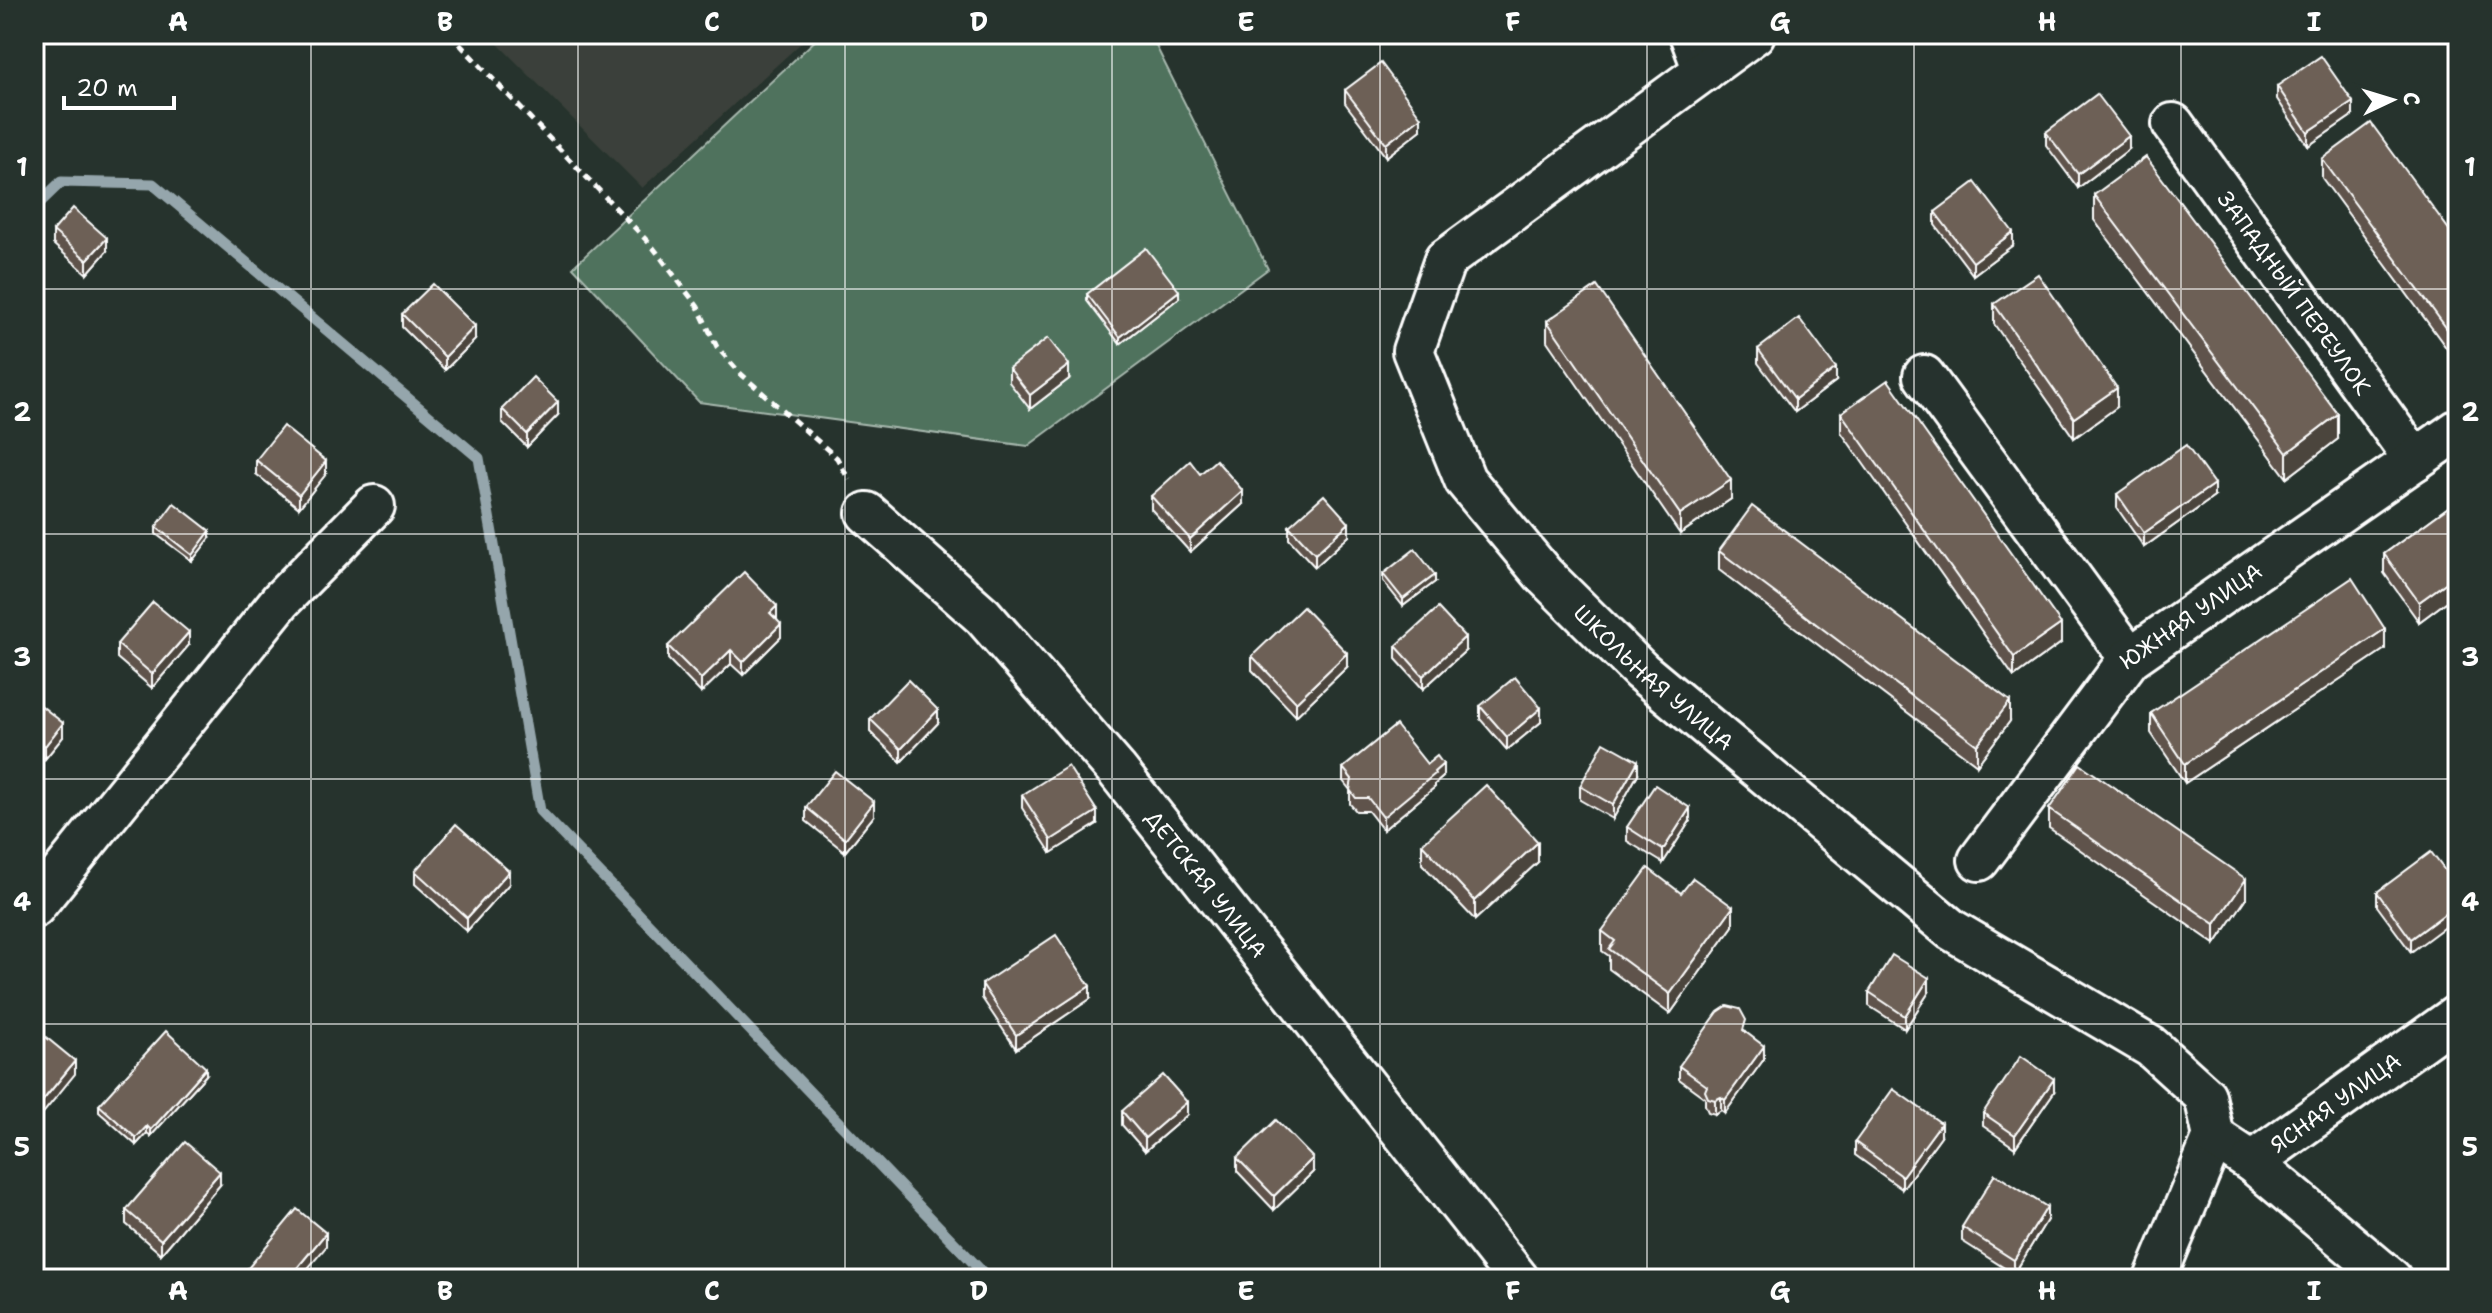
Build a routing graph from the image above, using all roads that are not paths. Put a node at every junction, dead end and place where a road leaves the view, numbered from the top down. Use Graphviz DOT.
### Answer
graph roads {
  1 [pos="1690,34"];
  2 [pos="1754,34"];
  3 [pos="1704,71"];
  4 [pos="2173,124"];
  5 [pos="1924,376"];
  6 [pos="2458,430"];
  7 [pos="2415,460"];
  8 [pos="374,506"];
  9 [pos="867,513"];
  10 [pos="2130,658"];
  11 [pos="1979,860"];
  12 [pos="34,907"];
  13 [pos="2458,1015"];
  14 [pos="2214,1137"];
  15 [pos="2252,1162"];
  16 [pos="1518,1279"];
  17 [pos="2155,1279"];
  18 [pos="2391,1279"];
  1 -- 3 [label="street"];
  2 -- 3 [label="street, ШКОЛЬНАЯ УЛИЦА"];
  3 -- 14 [label="street, ШКОЛЬНАЯ УЛИЦА"];
  4 -- 7 [label="street, ЗАПАДНЫЙ ПЕРЕУЛОК"];
  5 -- 10 [label="street"];
  6 -- 7 [label="street, ЮЖНАЯ УЛИЦА"];
  7 -- 10 [label="street, ЮЖНАЯ УЛИЦА"];
  8 -- 12 [label="street"];
  9 -- 16 [label="street, ДЕТСКАЯ УЛИЦА"];
  10 -- 11 [label="street, ЮЖНАЯ УЛИЦА"];
  13 -- 15 [label="street, ЯСНАЯ УЛИЦА"];
  14 -- 15 [label="street, ЯСНАЯ УЛИЦА"];
  14 -- 17 [label="street"];
  15 -- 18 [label="street"];
}
